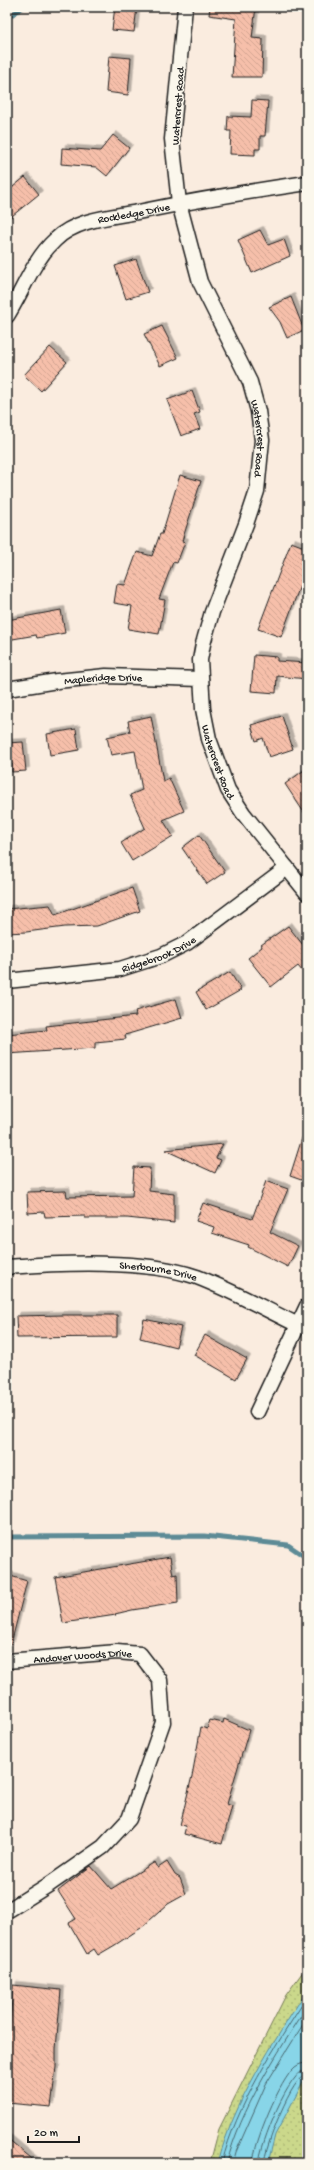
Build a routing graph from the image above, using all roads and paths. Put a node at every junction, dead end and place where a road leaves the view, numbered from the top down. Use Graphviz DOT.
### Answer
graph roads {
  1 [pos="185,7"];
  2 [pos="307,183"];
  3 [pos="180,203"];
  4 [pos="7,316"];
  5 [pos="200,679"];
  6 [pos="7,689"];
  7 [pos="287,868"];
  8 [pos="307,893"];
  9 [pos="7,981"];
  10 [pos="7,1267"];
  11 [pos="307,1306"];
  12 [pos="298,1325"];
  13 [pos="257,1412"];
  14 [pos="7,1661"];
  15 [pos="7,1911"];
  1 -- 3 [label="street, Watercrest Road"];
  2 -- 3 [label="street, Rockledge Drive"];
  3 -- 4 [label="street, Rockledge Drive"];
  3 -- 5 [label="street, Watercrest Road"];
  5 -- 6 [label="street, Mapleridge Drive"];
  5 -- 7 [label="street, Watercrest Road"];
  7 -- 8 [label="street, Watercrest Road"];
  7 -- 9 [label="street, Ridgebrook Drive"];
  10 -- 12 [label="street, Sherbourne Drive"];
  11 -- 12 [label="street"];
  12 -- 13 [label="street"];
  14 -- 15 [label="street, Andover Woods Drive"];
}
